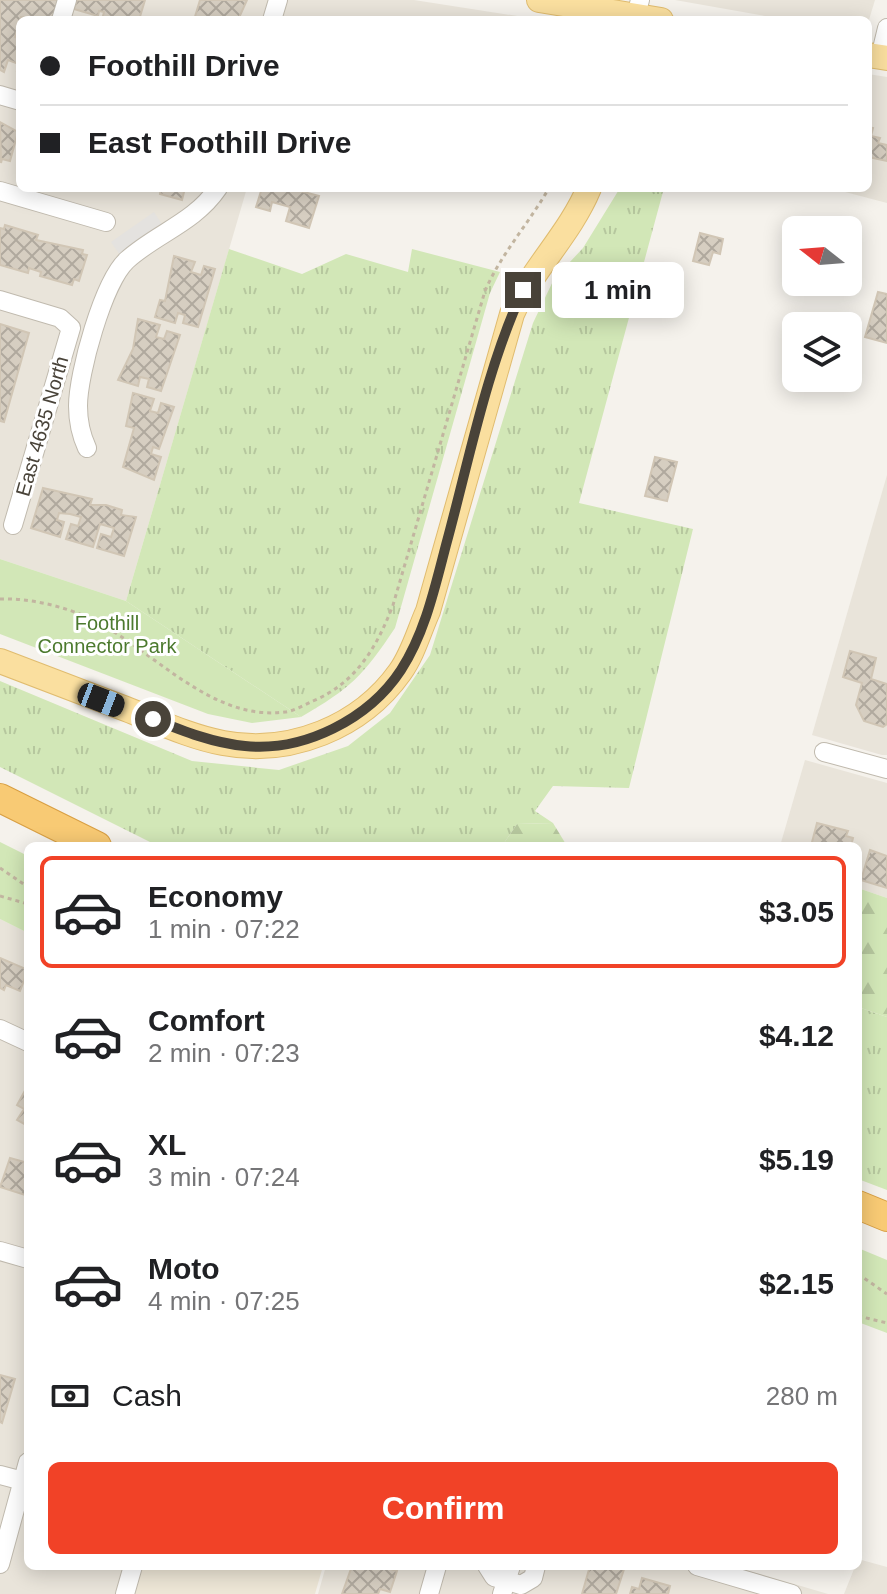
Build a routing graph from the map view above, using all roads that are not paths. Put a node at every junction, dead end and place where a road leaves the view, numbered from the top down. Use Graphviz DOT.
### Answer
graph roads {
  1 [pos="539,0"];
  2 [pos="637,12"];
  3 [pos="887,28"];
  4 [pos="878,57"];
  5 [pos="0,191"];
  6 [pos="215,192"];
  7 [pos="587,192"];
  8 [pos="106,222"];
  9 [pos="0,300"];
  10 [pos="87,448"];
  11 [pos="13,525"];
  12 [pos="0,661"];
  13 [pos="824,752"];
  14 [pos="887,769"];
  15 [pos="0,798"];
  16 [pos="89,842"];
  17 [pos="0,1029"];
  18 [pos="24,1040"];
  19 [pos="862,1207"];
  20 [pos="887,1217"];
  21 [pos="0,1251"];
  22 [pos="24,1258"];
  23 [pos="0,1475"];
  24 [pos="24,1477"];
  25 [pos="23,1481"];
  26 [pos="0,1564"];
  27 [pos="132,1570"];
  28 [pos="436,1570"];
  29 [pos="490,1570"];
  30 [pos="535,1570"];
  31 [pos="706,1570"];
  32 [pos="512,1584"];
  33 [pos="746,1588"];
  34 [pos="125,1594"];
  35 [pos="429,1594"];
  36 [pos="792,1594"];
  1 -- 2 [label="main road"];
  3 -- 4 [label="street"];
  5 -- 8 [label="street"];
  6 -- 10 [label="street"];
  7 -- 12 [label="main road"];
  9 -- 11 [label="street, East 4635 North"];
  13 -- 14 [label="street"];
  15 -- 16 [label="highway"];
  17 -- 18 [label="street"];
  19 -- 20 [label="highway"];
  21 -- 22 [label="street"];
  23 -- 25 [label="street"];
  24 -- 25 [label="street"];
  25 -- 26 [label="street"];
  27 -- 34 [label="street"];
  28 -- 35 [label="street"];
  29 -- 32 [label="street"];
  30 -- 32 [label="street"];
  31 -- 33 [label="street"];
  33 -- 36 [label="street"];
}
